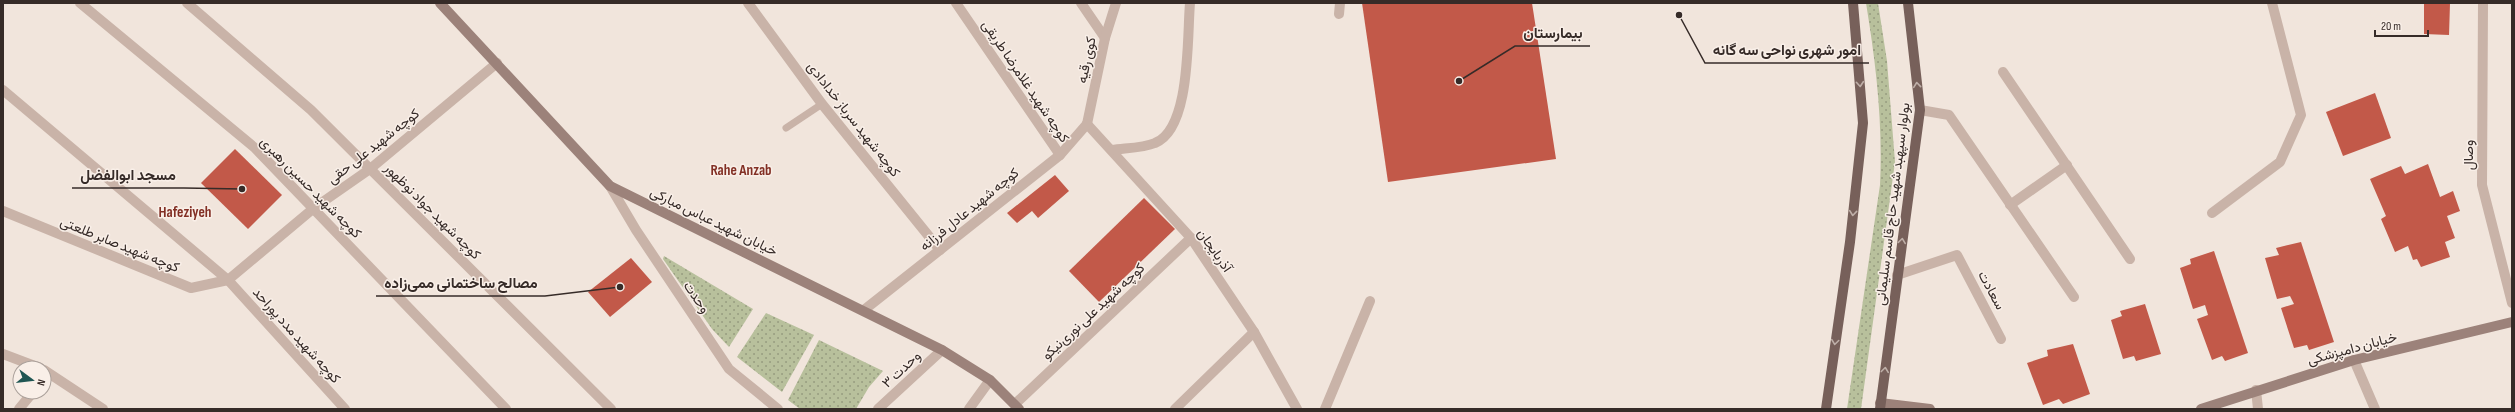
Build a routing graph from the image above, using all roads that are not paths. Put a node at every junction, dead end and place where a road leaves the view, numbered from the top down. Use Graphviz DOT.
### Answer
graph roads {
  1 [pos="80,3"];
  2 [pos="187,3"];
  3 [pos="440,3"];
  4 [pos="748,3"];
  5 [pos="956,3"];
  6 [pos="1081,3"];
  7 [pos="1116,3"];
  8 [pos="1190,3"];
  9 [pos="1340,3"];
  10 [pos="1853,3"];
  11 [pos="1908,3"];
  12 [pos="2272,3"];
  13 [pos="2483,3"];
  14 [pos="1339,14"];
  15 [pos="1105,38"];
  16 [pos="497,63"];
  17 [pos="2003,72"];
  18 [pos="3,90"];
  19 [pos="822,104"];
  20 [pos="1920,110"];
  21 [pos="1087,124"];
  22 [pos="786,128"];
  23 [pos="1112,150"];
  24 [pos="1060,155"];
  25 [pos="2067,166"];
  26 [pos="370,169"];
  27 [pos="610,186"];
  28 [pos="2010,205"];
  29 [pos="314,208"];
  30 [pos="3,212"];
  31 [pos="2212,213"];
  32 [pos="1191,238"];
  33 [pos="940,250"];
  34 [pos="2130,259"];
  35 [pos="1897,275"];
  36 [pos="228,280"];
  37 [pos="2074,297"];
  38 [pos="1370,301"];
  39 [pos="2512,303"];
  40 [pos="864,310"];
  41 [pos="2512,322"];
  42 [pos="1254,332"];
  43 [pos="2001,339"];
  44 [pos="942,350"];
  45 [pos="3,354"];
  46 [pos="19,360"];
  47 [pos="2354,360"];
  48 [pos="52,377"];
  49 [pos="990,380"];
  50 [pos="2256,390"];
  51 [pos="26,400"];
  52 [pos="1880,406"];
  53 [pos="1017,407"];
  54 [pos="19,409"];
  55 [pos="103,409"];
  56 [pos="345,409"];
  57 [pos="506,409"];
  58 [pos="611,409"];
  59 [pos="778,409"];
  60 [pos="878,409"];
  61 [pos="969,409"];
  62 [pos="1175,409"];
  63 [pos="1297,409"];
  64 [pos="1326,409"];
  65 [pos="1826,409"];
  66 [pos="1930,409"];
  67 [pos="2201,409"];
  68 [pos="2258,409"];
  69 [pos="2375,409"];
  1 -- 29 [label="street, کوچه شهید حسین رهبری"];
  2 -- 26 [label="street, کوچه شهید جواد نوظهور"];
  3 -- 16 [label="street, خیابان شهید عباس مبارکی"];
  4 -- 19 [label="street, کوچه شهید سرباز خدادادی"];
  5 -- 24 [label="street, کوچه شهید غلامرضا طریقی"];
  6 -- 15 [label="street"];
  7 -- 15 [label="street, کوی رقیه"];
  8 -- 23 [label="street"];
  9 -- 14 [label="street"];
  10 -- 65 [label="main road, one-way"];
  20 -- 11 [label="main road, بولوار سپهبد شهید حاج قاسم سلیمانی, one-way"];
  12 -- 31 [label="street"];
  13 -- 39 [label="street, وصال"];
  15 -- 21 [label="street, کوی رقیه"];
  16 -- 26 [label="street, کوچه شهید علی حقی"];
  16 -- 27 [label="street, خیابان شهید عباس مبارکی"];
  17 -- 25 [label="street"];
  18 -- 36 [label="street, کوچه شهید مدد پوراحد"];
  19 -- 22 [label="lane"];
  19 -- 33 [label="street, کوچه شهید سرباز خدادادی"];
  20 -- 28 [label="street"];
  35 -- 20 [label="main road, بولوار سپهبد شهید حاج قاسم سلیمانی, one-way"];
  21 -- 23 [label="street, آذربایجان"];
  21 -- 24 [label="street, کوچه شهید عادل فرزانه"];
  23 -- 32 [label="street, آذربایجان"];
  24 -- 33 [label="street, کوچه شهید عادل فرزانه"];
  25 -- 28 [label="street"];
  25 -- 34 [label="street"];
  26 -- 29 [label="street, کوچه شهید علی حقی"];
  26 -- 58 [label="street, کوچه شهید جواد نوظهور"];
  27 -- 40 [label="street, خیابان شهید عباس مبارکی"];
  27 -- 59 [label="street, وحدت"];
  28 -- 37 [label="street"];
  29 -- 36 [label="street, کوچه شهید علی حقی"];
  29 -- 57 [label="street, کوچه شهید حسین رهبری"];
  30 -- 36 [label="street, کوچه شهید صابر طلعتی"];
  32 -- 42 [label="street, آذربایجان"];
  32 -- 53 [label="street, کوچه شهید علی نوری‌نیکو"];
  33 -- 40 [label="street, کوچه شهید عادل فرزانه"];
  35 -- 43 [label="street, سعادت"];
  52 -- 35 [label="main road, بولوار سپهبد شهید حاج قاسم سلیمانی, one-way"];
  36 -- 56 [label="street, کوچه شهید مدد پوراحد"];
  38 -- 64 [label="street"];
  40 -- 44 [label="street, خیابان شهید عباس مبارکی"];
  41 -- 47 [label="street, خیابان دامپزشکی"];
  42 -- 62 [label="street"];
  42 -- 63 [label="street, آذربایجان"];
  44 -- 49 [label="street, خیابان شهید عباس مبارکی"];
  44 -- 60 [label="street, وحدت ۳"];
  45 -- 46 [label="street"];
  47 -- 50 [label="street, خیابان دامپزشکی"];
  47 -- 69 [label="street"];
  48 -- 55 [label="street"];
  49 -- 53 [label="street, خیابان شهید عباس مبارکی"];
  49 -- 61 [label="street"];
  50 -- 67 [label="street, خیابان دامپزشکی"];
  50 -- 68 [label="street"];
  51 -- 54 [label="street"];
  52 -- 66 [label="street"];
}
